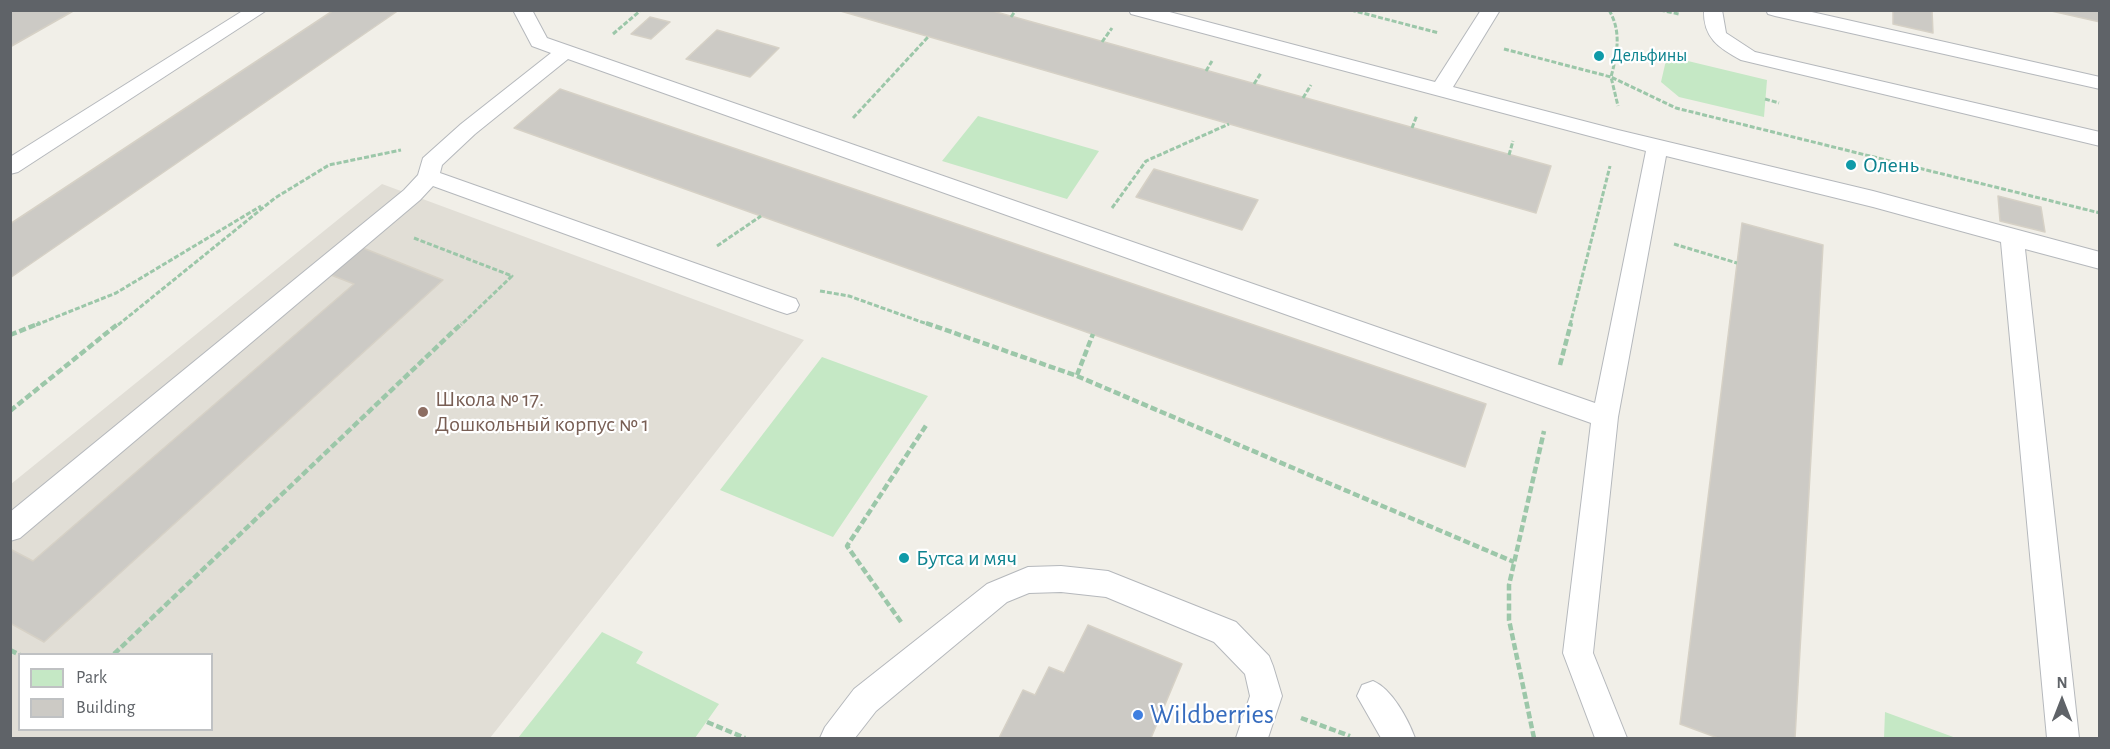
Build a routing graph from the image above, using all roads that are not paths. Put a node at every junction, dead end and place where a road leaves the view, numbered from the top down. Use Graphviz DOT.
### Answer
graph roads {
  1 [pos="258,10"];
  2 [pos="522,10"];
  3 [pos="1138,10"];
  4 [pos="1491,10"];
  5 [pos="1713,10"];
  6 [pos="1775,10"];
  7 [pos="565,51"];
  8 [pos="2100,83"];
  9 [pos="1440,91"];
  10 [pos="2100,139"];
  11 [pos="1658,147"];
  12 [pos="10,167"];
  13 [pos="429,177"];
  14 [pos="2012,236"];
  15 [pos="2100,261"];
  16 [pos="787,305"];
  17 [pos="1605,417"];
  18 [pos="10,529"];
  19 [pos="1373,696"];
  20 [pos="836,738"];
  21 [pos="1252,738"];
  22 [pos="1400,738"];
  23 [pos="1611,738"];
  24 [pos="2063,738"];
  1 -- 12 [label="lane"];
  2 -- 7 [label="lane"];
  3 -- 9 [label="lane"];
  4 -- 9 [label="lane"];
  5 -- 10 [label="lane"];
  6 -- 8 [label="lane"];
  7 -- 13 [label="lane"];
  7 -- 17 [label="lane"];
  9 -- 11 [label="lane"];
  11 -- 14 [label="lane"];
  11 -- 17 [label="lane"];
  13 -- 16 [label="lane"];
  13 -- 18 [label="lane"];
  14 -- 15 [label="lane"];
  14 -- 24 [label="lane"];
  17 -- 23 [label="lane"];
  19 -- 22 [label="lane"];
  20 -- 21 [label="lane"];
}
